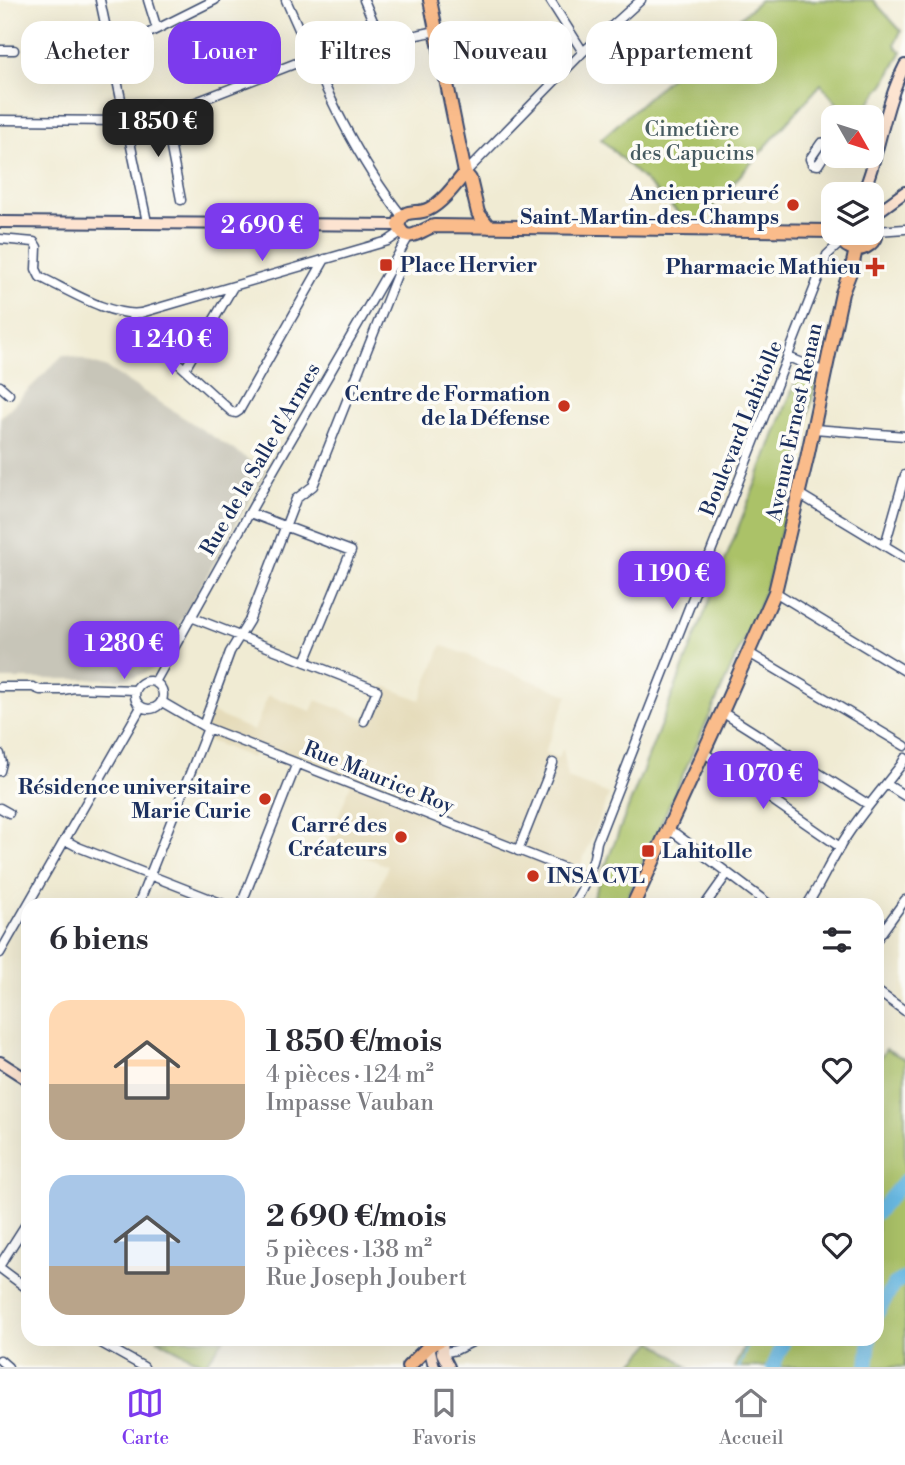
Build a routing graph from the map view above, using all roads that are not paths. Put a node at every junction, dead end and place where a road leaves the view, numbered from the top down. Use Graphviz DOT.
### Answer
graph roads {
  1 [pos="100,0"];
  2 [pos="148,0"];
  3 [pos="215,0"];
  4 [pos="286,0"];
  5 [pos="364,0"];
  6 [pos="430,0"];
  7 [pos="550,0"];
  8 [pos="641,0"];
  9 [pos="104,21"];
  10 [pos="295,21"];
  11 [pos="374,21"];
  12 [pos="434,21"];
  13 [pos="157,29"];
  14 [pos="154,30"];
  15 [pos="0,50"];
  16 [pos="14,50"];
  17 [pos="583,52"];
  18 [pos="295,64"];
  19 [pos="905,65"];
  20 [pos="118,84"];
  21 [pos="324,84"];
  22 [pos="447,84"];
  23 [pos="164,112"];
  24 [pos="884,115"];
  25 [pos="0,120"];
  26 [pos="126,121"];
  27 [pos="465,173"];
  28 [pos="453,187"];
  29 [pos="905,192"];
  30 [pos="181,200"];
  31 [pos="475,201"];
  32 [pos="884,207"];
  33 [pos="0,222"];
  34 [pos="147,222"];
  35 [pos="399,224"];
  36 [pos="459,227"];
  37 [pos="489,227"];
  38 [pos="905,229"];
  39 [pos="884,230"];
  40 [pos="0,239"];
  41 [pos="821,239"];
  42 [pos="838,245"];
  43 [pos="843,245"];
  44 [pos="325,259"];
  45 [pos="402,262"];
  46 [pos="233,287"];
  47 [pos="131,314"];
  48 [pos="788,357"];
  49 [pos="185,369"];
  50 [pos="825,372"];
  51 [pos="0,386"];
  52 [pos="9,394"];
  53 [pos="814,429"];
  54 [pos="905,436"];
  55 [pos="905,475"];
  56 [pos="799,494"];
  57 [pos="250,513"];
  58 [pos="286,526"];
  59 [pos="885,545"];
  60 [pos="905,558"];
  61 [pos="775,592"];
  62 [pos="191,617"];
  63 [pos="240,636"];
  64 [pos="749,653"];
  65 [pos="305,662"];
  66 [pos="905,671"];
  67 [pos="155,682"];
  68 [pos="0,687"];
  69 [pos="136,690"];
  70 [pos="162,702"];
  71 [pos="141,707"];
  72 [pos="722,712"];
  73 [pos="364,722"];
  74 [pos="205,727"];
  75 [pos="905,746"];
  76 [pos="703,752"];
  77 [pos="0,754"];
  78 [pos="905,758"];
  79 [pos="297,763"];
  80 [pos="553,763"];
  81 [pos="0,771"];
  82 [pos="886,784"];
  83 [pos="905,796"];
  84 [pos="869,805"];
  85 [pos="0,808"];
  86 [pos="9,813"];
  87 [pos="667,830"];
  88 [pos="65,840"];
  89 [pos="839,847"];
  90 [pos="518,851"];
  91 [pos="727,874"];
  92 [pos="150,875"];
  93 [pos="587,877"];
  94 [pos="32,898"];
  95 [pos="141,898"];
  96 [pos="208,898"];
  97 [pos="244,898"];
  98 [pos="577,898"];
  99 [pos="636,898"];
  100 [pos="710,898"];
  101 [pos="760,898"];
  102 [pos="811,898"];
  103 [pos="905,900"];
  104 [pos="21,916"];
  105 [pos="884,929"];
  106 [pos="0,953"];
  107 [pos="884,996"];
  108 [pos="902,1009"];
  109 [pos="0,1062"];
  110 [pos="21,1076"];
  111 [pos="21,1232"];
  112 [pos="0,1267"];
  113 [pos="21,1284"];
  114 [pos="106,1346"];
  115 [pos="432,1346"];
  116 [pos="435,1346"];
  117 [pos="436,1346"];
  118 [pos="437,1346"];
  119 [pos="444,1346"];
  120 [pos="464,1346"];
  121 [pos="0,1360"];
  122 [pos="8,1367"];
  123 [pos="144,1367"];
  124 [pos="408,1367"];
  125 [pos="435,1367"];
  126 [pos="442,1367"];
  127 [pos="449,1367"];
  1 -- 9 [label="street"];
  2 -- 13 [label="street"];
  3 -- 13 [label="street"];
  4 -- 10 [label="street"];
  5 -- 11 [label="street"];
  6 -- 12 [label="main road"];
  7 -- 17 [label="street"];
  8 -- 17 [label="street"];
  13 -- 14 [label="street"];
  15 -- 16 [label="street"];
  17 -- 27 [label="street"];
  18 -- 23 [label="street"];
  19 -- 24 [label="street"];
  20 -- 26 [label="street"];
  21 -- 35 [label="street"];
  22 -- 27 [label="main road"];
  23 -- 26 [label="street"];
  23 -- 30 [label="street"];
  25 -- 26 [label="street"];
  26 -- 34 [label="street"];
  27 -- 28 [label="main road"];
  27 -- 31 [label="main road"];
  28 -- 31 [label="main road"];
  28 -- 35 [label="main road"];
  29 -- 32 [label="street"];
  31 -- 36 [label="main road"];
  31 -- 37 [label="main road"];
  33 -- 34 [label="street"];
  34 -- 35 [label="street"];
  35 -- 36 [label="main road"];
  35 -- 44 [label="street"];
  35 -- 57 [label="street, Rue de la Salle d'Armes"];
  36 -- 37 [label="main road"];
  37 -- 41 [label="main road"];
  38 -- 39 [label="street"];
  40 -- 47 [label="street"];
  42 -- 48 [label="street, Boulevard Lahitolle"];
  43 -- 50 [label="main road, Avenue Ernest Renan"];
  44 -- 46 [label="street"];
  44 -- 49 [label="street"];
  45 -- 58 [label="street"];
  46 -- 47 [label="street"];
  46 -- 49 [label="street"];
  47 -- 49 [label="street"];
  48 -- 50 [label="street"];
  48 -- 93 [label="street, Boulevard Lahitolle"];
  50 -- 53 [label="main road, Avenue Ernest Renan"];
  51 -- 52 [label="street"];
  53 -- 54 [label="street"];
  53 -- 56 [label="main road, Avenue Ernest Renan"];
  55 -- 59 [label="street"];
  56 -- 59 [label="street"];
  56 -- 61 [label="main road, Avenue Ernest Renan"];
  57 -- 58 [label="street"];
  57 -- 62 [label="street, Rue de la Salle d'Armes"];
  58 -- 63 [label="street"];
  58 -- 65 [label="street"];
  59 -- 60 [label="street"];
  61 -- 64 [label="main road, Avenue Ernest Renan"];
  61 -- 66 [label="street"];
  62 -- 63 [label="street"];
  62 -- 67 [label="street, Rue de la Salle d'Armes"];
  63 -- 65 [label="street"];
  63 -- 74 [label="street"];
  64 -- 72 [label="main road, Avenue Ernest Renan"];
  64 -- 75 [label="street"];
  65 -- 73 [label="street"];
  67 -- 69 [label="street"];
  67 -- 70 [label="street"];
  68 -- 69 [label="street"];
  69 -- 71 [label="street"];
  70 -- 71 [label="street"];
  70 -- 74 [label="street, Rue Maurice Roy"];
  71 -- 88 [label="street"];
  72 -- 76 [label="main road, Avenue Ernest Renan"];
  72 -- 84 [label="street"];
  74 -- 79 [label="street, Rue Maurice Roy"];
  74 -- 92 [label="street"];
  76 -- 87 [label="main road, Avenue Ernest Renan"];
  76 -- 89 [label="street"];
  77 -- 81 [label="street"];
  78 -- 82 [label="street"];
  79 -- 90 [label="street, Rue Maurice Roy"];
  79 -- 97 [label="street"];
  80 -- 90 [label="street"];
  82 -- 83 [label="street"];
  82 -- 84 [label="street"];
  84 -- 89 [label="street"];
  85 -- 86 [label="street"];
  87 -- 91 [label="street"];
  87 -- 99 [label="main road, Avenue Ernest Renan"];
  88 -- 92 [label="street"];
  88 -- 94 [label="street"];
  89 -- 102 [label="street"];
  90 -- 93 [label="street, Rue Maurice Roy"];
  91 -- 100 [label="street"];
  91 -- 101 [label="street"];
  92 -- 95 [label="street"];
  92 -- 96 [label="street"];
  93 -- 98 [label="street, Boulevard Lahitolle"];
  103 -- 105 [label="street"];
  104 -- 106 [label="street"];
  107 -- 108 [label="street"];
  109 -- 110 [label="street"];
  111 -- 112 [label="street"];
  112 -- 113 [label="street"];
  114 -- 123 [label="street"];
  115 -- 124 [label="main road"];
  116 -- 125 [label="street"];
  117 -- 126 [label="street"];
  118 -- 127 [label="street"];
  119 -- 120 [label="street"];
  121 -- 122 [label="street"];
}
